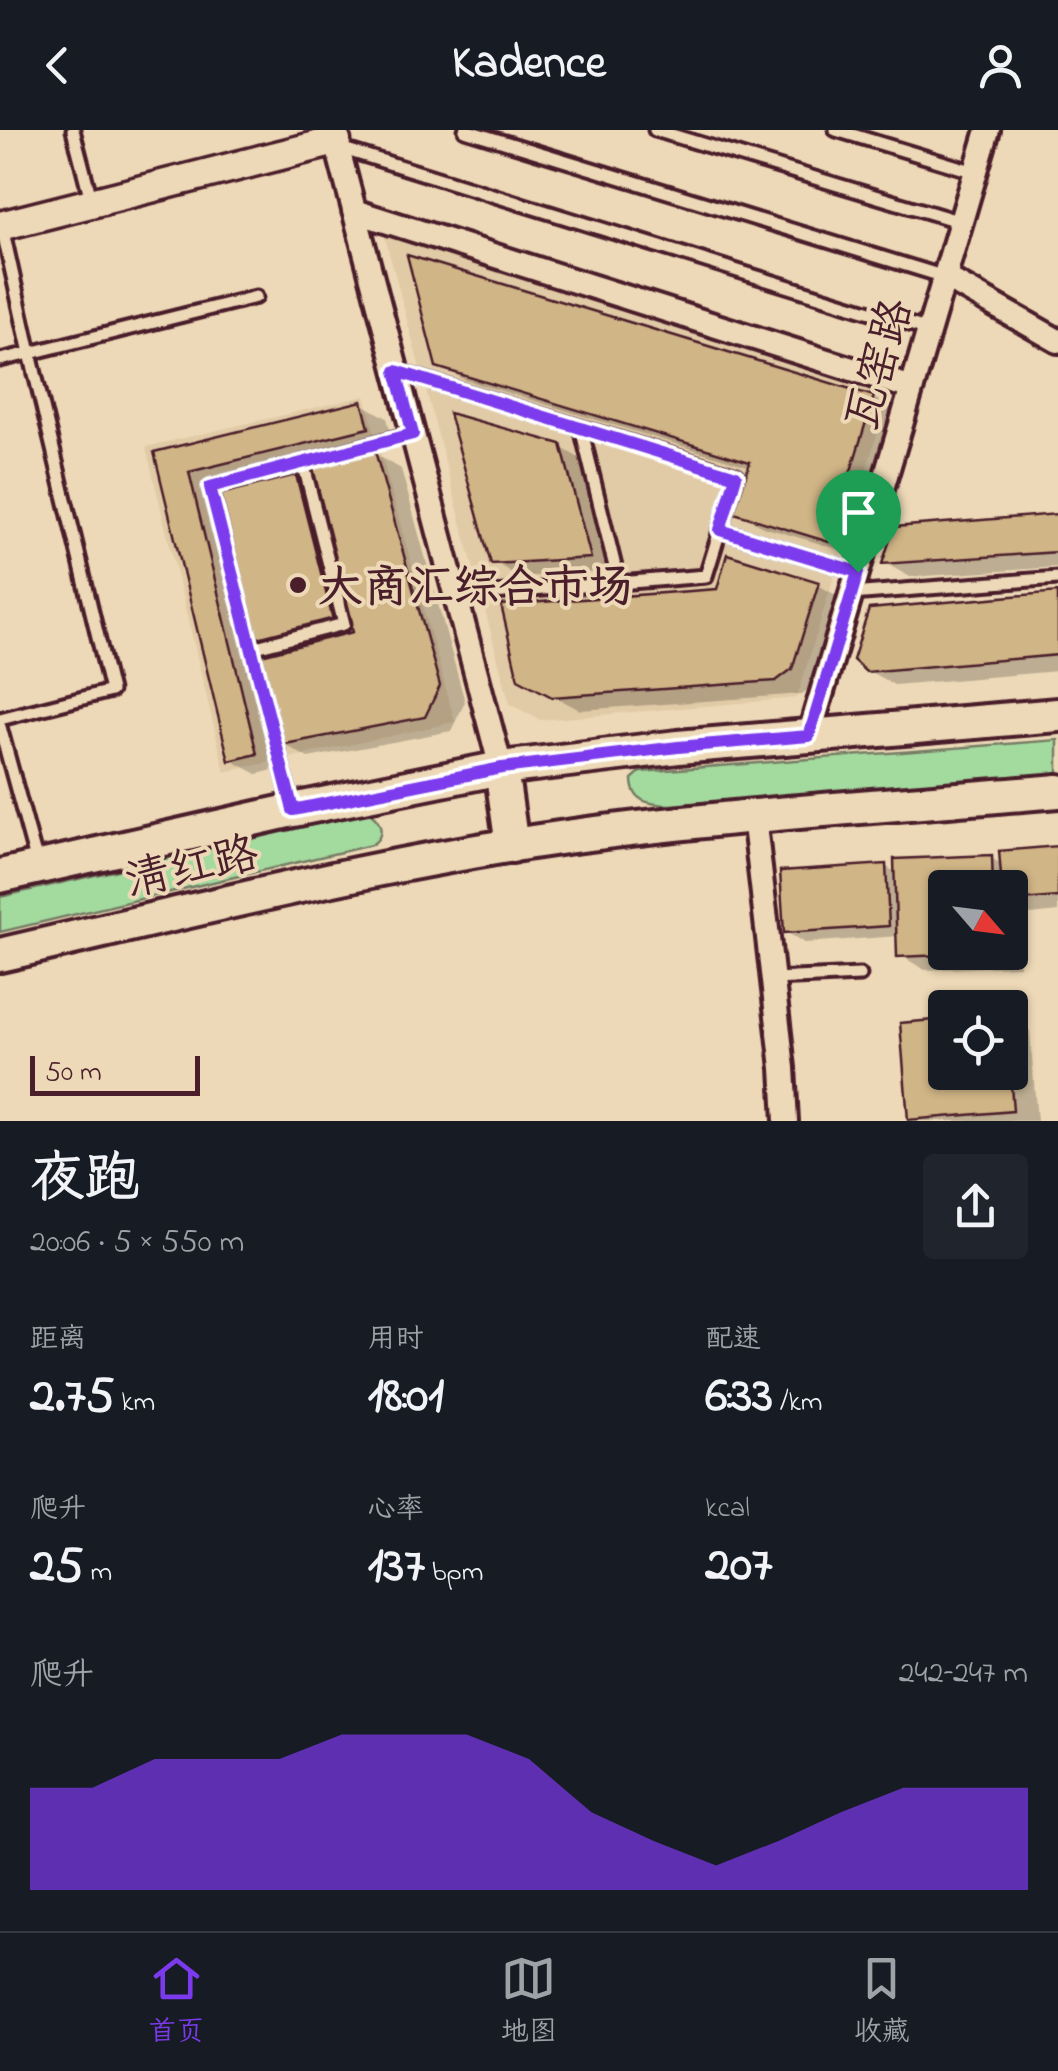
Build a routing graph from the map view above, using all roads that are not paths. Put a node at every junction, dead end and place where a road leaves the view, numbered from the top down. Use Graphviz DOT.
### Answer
graph roads {
  1 [pos="73,130"];
  2 [pos="465,130"];
  3 [pos="655,130"];
  4 [pos="836,130"];
  5 [pos="988,130"];
  6 [pos="335,139"];
  7 [pos="976,172"];
  8 [pos="92,203"];
  9 [pos="354,212"];
  10 [pos="961,222"];
  11 [pos="1,225"];
  12 [pos="945,277"];
  13 [pos="256,297"];
  14 [pos="929,330"];
  15 [pos="1058,342"];
  16 [pos="30,353"];
  17 [pos="0,360"];
  18 [pos="396,371"];
  19 [pos="912,388"];
  20 [pos="580,428"];
  21 [pos="413,434"];
  22 [pos="303,462"];
  23 [pos="720,530"];
  24 [pos="1058,578"];
  25 [pos="619,583"];
  26 [pos="854,583"];
  27 [pos="456,596"];
  28 [pos="252,648"];
  29 [pos="1058,715"];
  30 [pos="0,719"];
  31 [pos="0,727"];
  32 [pos="809,736"];
  33 [pos="502,768"];
  34 [pos="1058,791"];
  35 [pos="293,810"];
  36 [pos="754,816"];
  37 [pos="512,846"];
  38 [pos="38,867"];
  39 [pos="0,876"];
  40 [pos="0,955"];
  41 [pos="860,975"];
  42 [pos="773,979"];
  43 [pos="786,1121"];
  1 -- 8 [label="lane"];
  2 -- 12 [label="lane"];
  3 -- 10 [label="lane"];
  4 -- 7 [label="lane"];
  5 -- 7 [label="street, 瓦窑路"];
  6 -- 8 [label="street"];
  6 -- 9 [label="street"];
  6 -- 14 [label="lane"];
  7 -- 10 [label="street, 瓦窑路"];
  8 -- 11 [label="street"];
  9 -- 18 [label="street"];
  9 -- 19 [label="street"];
  10 -- 12 [label="street, 瓦窑路"];
  11 -- 16 [label="lane"];
  12 -- 14 [label="street, 瓦窑路"];
  12 -- 15 [label="street"];
  13 -- 16 [label="lane"];
  14 -- 19 [label="street, 瓦窑路"];
  16 -- 17 [label="lane"];
  16 -- 30 [label="lane"];
  18 -- 20 [label="lane"];
  18 -- 21 [label="street"];
  19 -- 26 [label="street, 瓦窑路"];
  20 -- 23 [label="lane"];
  20 -- 25 [label="lane"];
  21 -- 22 [label="lane"];
  21 -- 27 [label="street"];
  22 -- 28 [label="lane"];
  22 -- 28 [label="lane"];
  23 -- 25 [label="lane"];
  23 -- 26 [label="lane"];
  24 -- 26 [label="lane"];
  25 -- 27 [label="lane"];
  26 -- 32 [label="street, 瓦窑路"];
  27 -- 33 [label="street"];
  28 -- 35 [label="lane"];
  29 -- 32 [label="main road, 清红路"];
  31 -- 38 [label="lane"];
  32 -- 33 [label="main road, 清红路"];
  33 -- 35 [label="main road, 清红路"];
  33 -- 37 [label="main road"];
  34 -- 36 [label="main road, 清红路"];
  35 -- 38 [label="main road, 清红路"];
  36 -- 37 [label="main road, 清红路"];
  36 -- 42 [label="street"];
  37 -- 40 [label="main road, 清红路"];
  38 -- 39 [label="main road, 清红路"];
  41 -- 42 [label="lane"];
  42 -- 43 [label="street"];
}
